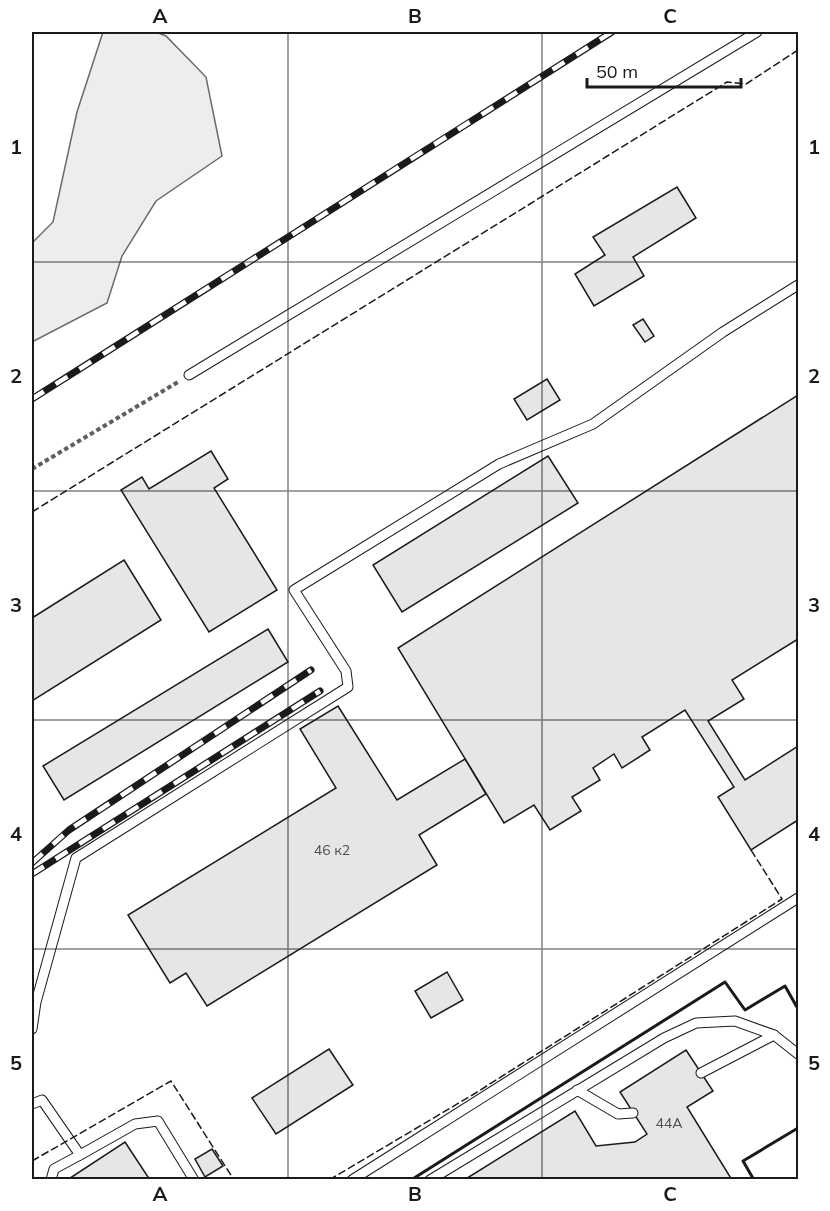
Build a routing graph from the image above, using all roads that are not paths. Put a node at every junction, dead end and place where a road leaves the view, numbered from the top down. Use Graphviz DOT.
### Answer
graph roads {
  1 [pos="757,32"];
  2 [pos="798,285"];
  3 [pos="189,375"];
  4 [pos="798,898"];
  5 [pos="32,1029"];
  6 [pos="774,1035"];
  7 [pos="798,1054"];
  8 [pos="702,1073"];
  9 [pos="577,1090"];
  10 [pos="32,1104"];
  11 [pos="633,1113"];
  12 [pos="80,1155"];
  13 [pos="51,1179"];
  14 [pos="194,1179"];
  15 [pos="352,1179"];
  16 [pos="430,1179"];
  1 -- 3 [label="lane"];
  2 -- 5 [label="lane"];
  4 -- 15 [label="lane"];
  6 -- 7 [label="lane"];
  6 -- 8 [label="lane"];
  6 -- 9 [label="lane"];
  9 -- 11 [label="lane"];
  9 -- 16 [label="lane"];
  10 -- 12 [label="lane"];
  12 -- 13 [label="lane"];
  12 -- 14 [label="lane"];
}
